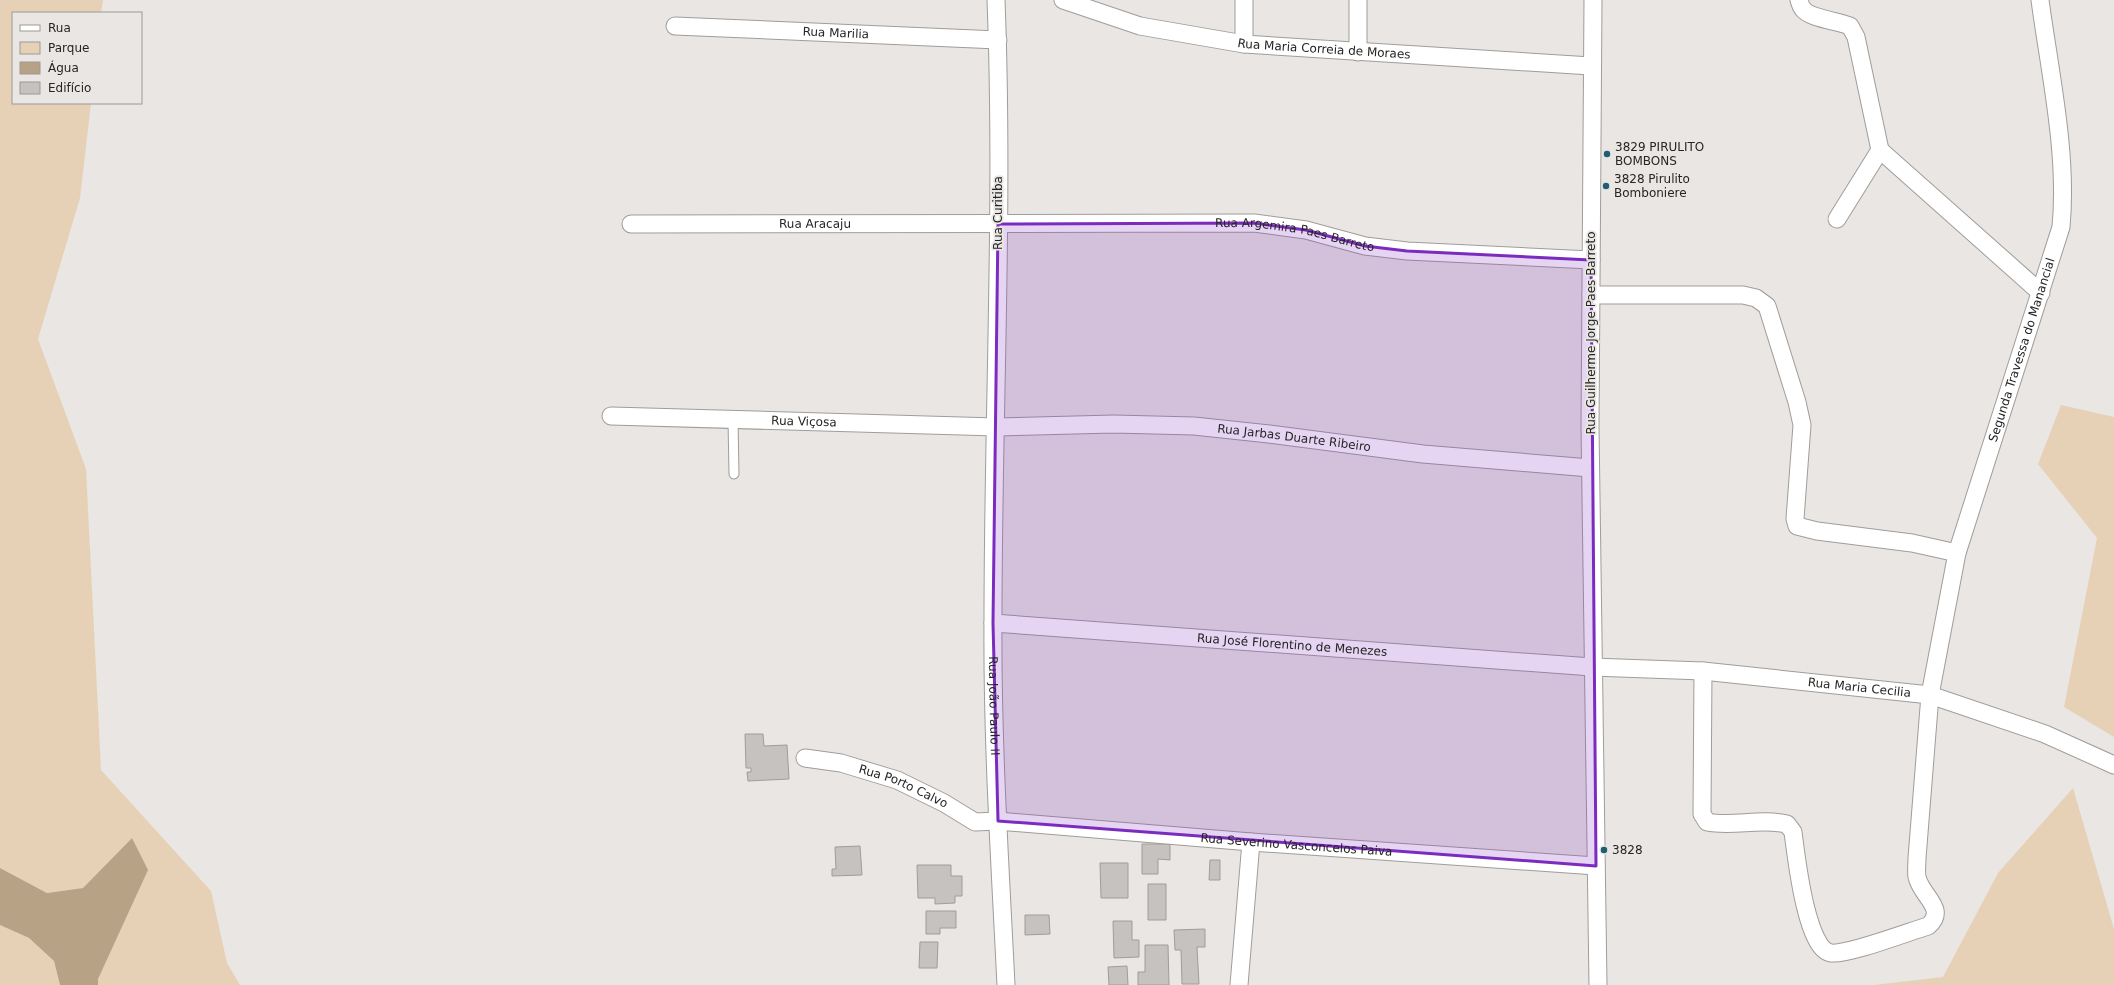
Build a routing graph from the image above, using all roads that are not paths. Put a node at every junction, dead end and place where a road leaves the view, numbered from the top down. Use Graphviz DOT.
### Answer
graph roads {
  1 [pos="996,0"];
  2 [pos="1063,0"];
  3 [pos="1244,0"];
  4 [pos="1358,0"];
  5 [pos="1593,0"];
  6 [pos="1799,0"];
  7 [pos="2040,0"];
  8 [pos="675,26"];
  9 [pos="998,40"];
  10 [pos="1244,44"];
  11 [pos="1358,52"];
  12 [pos="1591,66"];
  13 [pos="1880,150"];
  14 [pos="1837,219"];
  15 [pos="631,224"];
  16 [pos="998,224"];
  17 [pos="1590,260"];
  18 [pos="2041,293"];
  19 [pos="1591,295"];
  20 [pos="611,416"];
  21 [pos="733,420"];
  22 [pos="996,427"];
  23 [pos="1590,468"];
  24 [pos="734,474"];
  25 [pos="1957,553"];
  26 [pos="993,623"];
  27 [pos="1592,667"];
  28 [pos="1703,671"];
  29 [pos="1930,695"];
  30 [pos="805,758"];
  31 [pos="2114,765"];
  32 [pos="998,821"];
  33 [pos="1251,842"];
  34 [pos="1596,866"];
  35 [pos="1006,985"];
  36 [pos="1240,985"];
  37 [pos="1598,985"];
  1 -- 9 [label="street, Rua Curitiba"];
  2 -- 10 [label="street, Rua Maria Correia de Moraes"];
  3 -- 10 [label="street"];
  4 -- 11 [label="street"];
  5 -- 12 [label="street, Rua Guilherme Jorge Paes Barreto"];
  6 -- 13 [label="street"];
  7 -- 18 [label="street, Segunda Travessa do Manancial"];
  8 -- 9 [label="street, Rua Marilia"];
  9 -- 16 [label="street, Rua Curitiba"];
  10 -- 11 [label="street, Rua Maria Correia de Moraes"];
  11 -- 12 [label="street, Rua Maria Correia de Moraes"];
  12 -- 17 [label="street, Rua Guilherme Jorge Paes Barreto"];
  13 -- 14 [label="street"];
  13 -- 18 [label="street"];
  15 -- 16 [label="street, Rua Aracaju"];
  16 -- 17 [label="street, Rua Argemira Paes Barreto"];
  16 -- 22 [label="street, Rua Curitiba"];
  17 -- 19 [label="street, Rua Guilherme Jorge Paes Barreto"];
  18 -- 25 [label="street, Segunda Travessa do Manancial"];
  19 -- 23 [label="street, Rua Guilherme Jorge Paes Barreto"];
  19 -- 25 [label="street"];
  20 -- 21 [label="street, Rua Viçosa"];
  21 -- 22 [label="street, Rua Viçosa"];
  21 -- 24 [label="lane"];
  22 -- 23 [label="street, Rua Jarbas Duarte Ribeiro"];
  22 -- 26 [label="street, Rua João Paulo II"];
  23 -- 27 [label="street, Rua Guilherme Jorge Paes Barreto"];
  25 -- 29 [label="street, Segunda Travessa do Manancial"];
  26 -- 27 [label="street, Rua José Florentino de Menezes"];
  26 -- 32 [label="street, Rua João Paulo II"];
  27 -- 28 [label="street, Rua Maria Cecilia"];
  27 -- 34 [label="street, Rua Guilherme Jorge Paes Barreto"];
  28 -- 29 [label="street, Rua Maria Cecilia"];
  28 -- 29 [label="street, Segunda Travessa do Manancial"];
  29 -- 31 [label="street, Rua Maria Cecilia"];
  30 -- 32 [label="street, Rua Porto Calvo"];
  32 -- 33 [label="street, Rua Severino Vasconcelos Paiva"];
  32 -- 35 [label="street, Rua João Paulo II"];
  33 -- 34 [label="street, Rua Severino Vasconcelos Paiva"];
  33 -- 36 [label="street"];
  34 -- 37 [label="street, Rua Guilherme Jorge Paes Barreto"];
}
